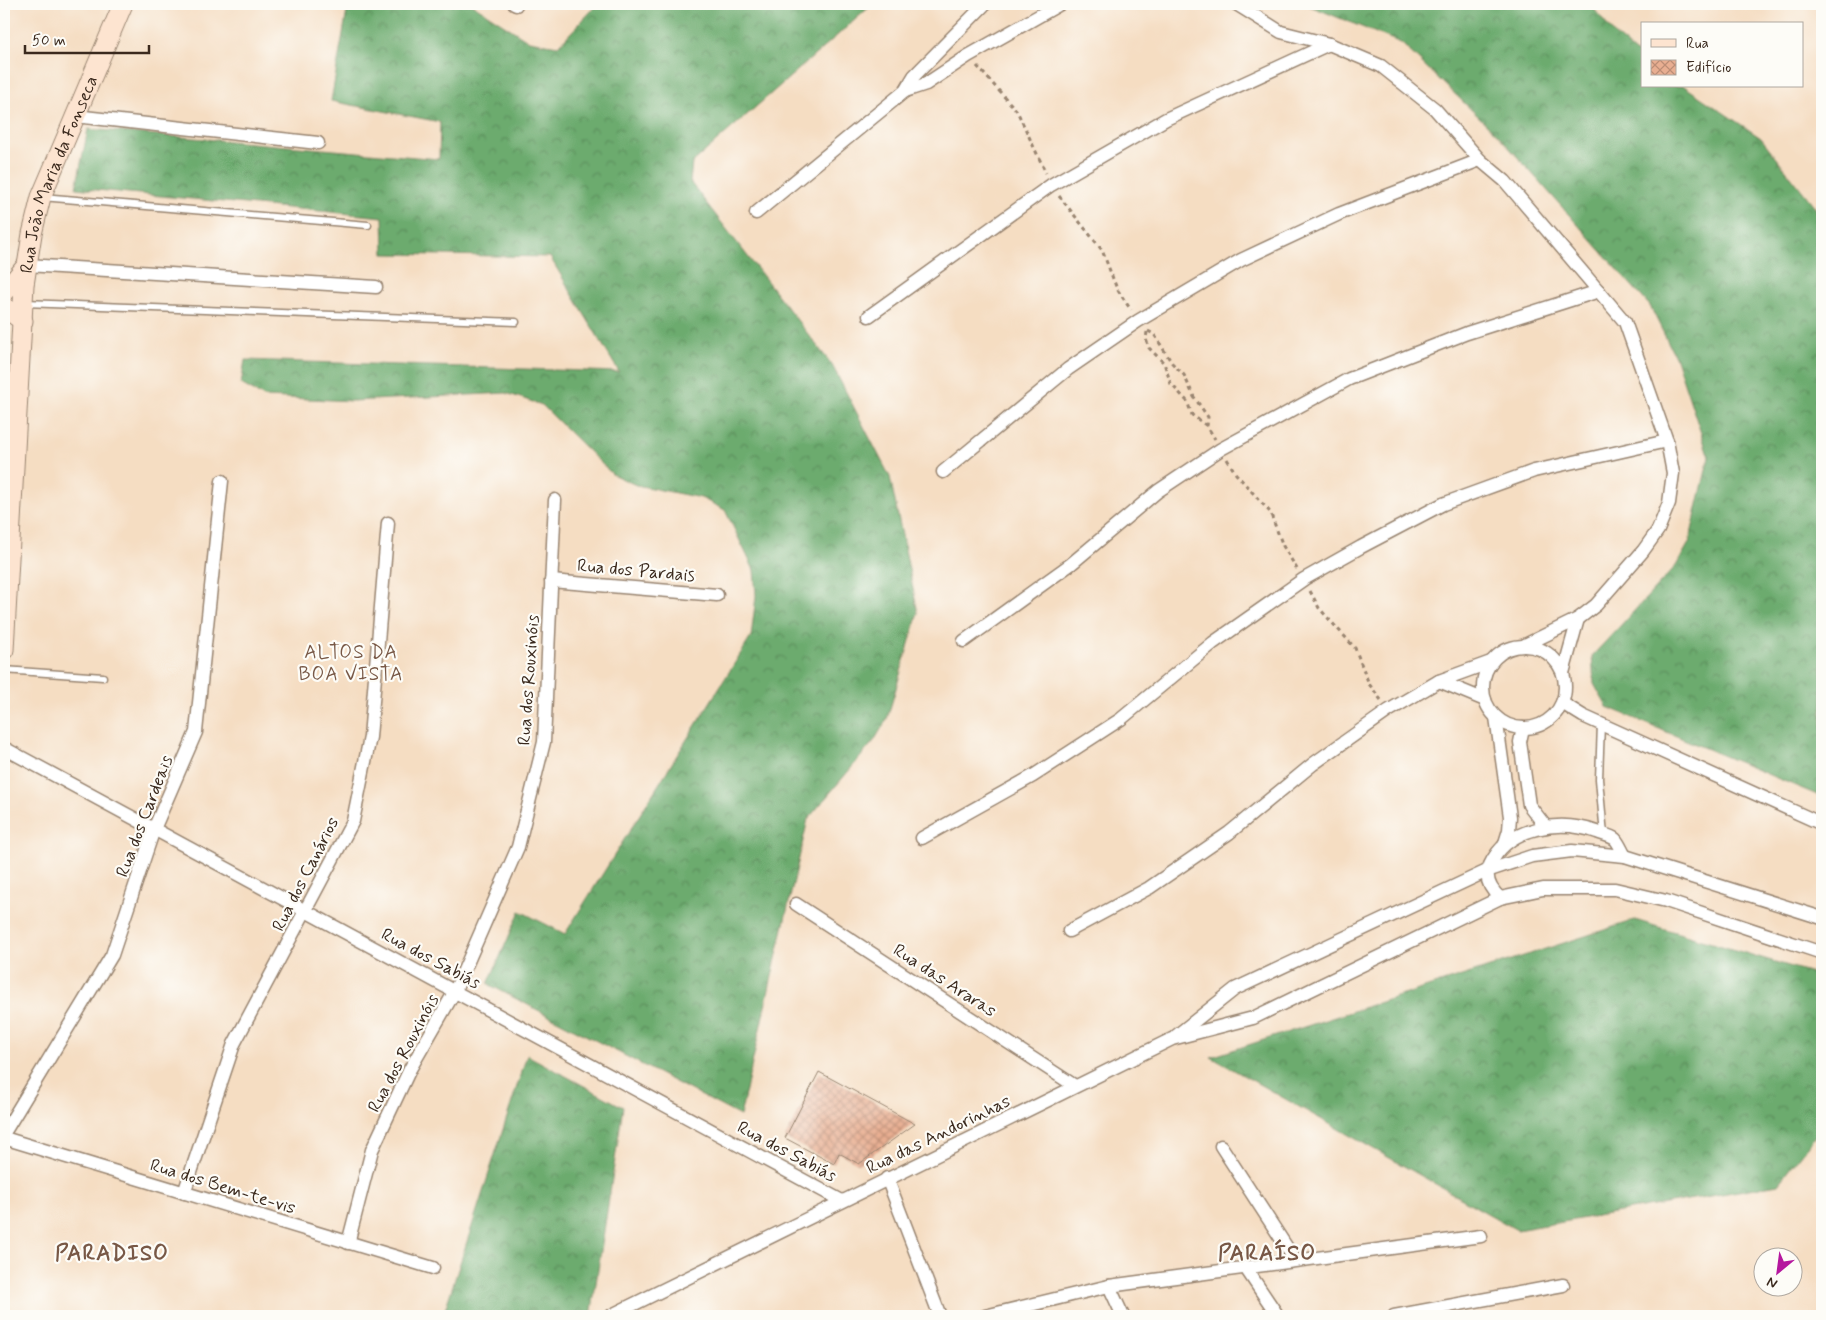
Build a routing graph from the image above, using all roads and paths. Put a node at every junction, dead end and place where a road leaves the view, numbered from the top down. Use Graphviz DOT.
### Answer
graph roads {
  1 [pos="124,4"];
  2 [pos="985,4"];
  3 [pos="1060,4"];
  4 [pos="1236,4"];
  5 [pos="1328,44"];
  6 [pos="905,91"];
  7 [pos="74,116"];
  8 [pos="318,143"];
  9 [pos="1480,160"];
  10 [pos="41,197"];
  11 [pos="756,213"];
  12 [pos="368,224"];
  13 [pos="27,265"];
  14 [pos="24,284"];
  15 [pos="376,287"];
  16 [pos="1600,291"];
  17 [pos="4,293"];
  18 [pos="4,299"];
  19 [pos="4,306"];
  20 [pos="23,312"];
  21 [pos="869,316"];
  22 [pos="516,322"];
  23 [pos="1170,359"];
  24 [pos="1164,363"];
  25 [pos="1194,397"];
  26 [pos="1187,401"];
  27 [pos="1667,441"];
  28 [pos="943,472"];
  29 [pos="222,480"];
  30 [pos="555,500"];
  31 [pos="388,523"];
  32 [pos="551,580"];
  33 [pos="717,595"];
  34 [pos="1578,619"];
  35 [pos="5,628"];
  36 [pos="964,640"];
  37 [pos="1525,646"];
  38 [pos="4,650"];
  39 [pos="1491,662"];
  40 [pos="4,670"];
  41 [pos="1563,673"];
  42 [pos="103,677"];
  43 [pos="1439,681"];
  44 [pos="1485,700"];
  45 [pos="1562,702"];
  46 [pos="1496,717"];
  47 [pos="1601,724"];
  48 [pos="1523,728"];
  49 [pos="4,748"];
  50 [pos="1822,824"];
  51 [pos="1546,827"];
  52 [pos="154,829"];
  53 [pos="1604,834"];
  54 [pos="922,838"];
  55 [pos="1505,843"];
  56 [pos="1625,856"];
  57 [pos="1487,871"];
  58 [pos="1500,898"];
  59 [pos="796,904"];
  60 [pos="307,911"];
  61 [pos="1822,918"];
  62 [pos="1069,931"];
  63 [pos="1822,953"];
  64 [pos="455,991"];
  65 [pos="1172,1039"];
  66 [pos="1075,1086"];
  67 [pos="4,1133"];
  68 [pos="4,1138"];
  69 [pos="1221,1146"];
  70 [pos="887,1178"];
  71 [pos="184,1193"];
  72 [pos="842,1201"];
  73 [pos="1481,1236"];
  74 [pos="348,1243"];
  75 [pos="1295,1260"];
  76 [pos="1245,1267"];
  77 [pos="433,1268"];
  78 [pos="1109,1286"];
  79 [pos="1563,1286"];
  80 [pos="612,1315"];
  81 [pos="940,1316"];
  82 [pos="985,1316"];
  83 [pos="1123,1316"];
  84 [pos="1278,1316"];
  85 [pos="1394,1316"];
  1 -- 7 [label="main road, Rua João Maria da Fonseca"];
  2 -- 6 [label="street"];
  3 -- 6 [label="street"];
  4 -- 5 [label="street"];
  5 -- 9 [label="street"];
  5 -- 21 [label="street"];
  6 -- 11 [label="street"];
  7 -- 8 [label="street"];
  7 -- 10 [label="main road, Rua João Maria da Fonseca"];
  9 -- 16 [label="street"];
  9 -- 28 [label="street"];
  10 -- 12 [label="lane"];
  10 -- 13 [label="main road, Rua João Maria da Fonseca"];
  13 -- 14 [label="main road, Rua João Maria da Fonseca"];
  13 -- 15 [label="street"];
  13 -- 17 [label="main road"];
  14 -- 18 [label="main road"];
  14 -- 20 [label="main road, Rua João Maria da Fonseca"];
  16 -- 27 [label="street"];
  16 -- 36 [label="street"];
  19 -- 20 [label="main road"];
  20 -- 22 [label="lane"];
  20 -- 35 [label="main road, Rua João Maria da Fonseca"];
  23 -- 24 [label="path"];
  23 -- 24 [label="path"];
  23 -- 25 [label="path"];
  24 -- 26 [label="path"];
  25 -- 26 [label="path"];
  25 -- 26 [label="path"];
  27 -- 34 [label="street"];
  27 -- 54 [label="street"];
  29 -- 52 [label="street, Rua dos Cardeais"];
  30 -- 32 [label="street, Rua dos Rouxinóis"];
  31 -- 60 [label="street, Rua dos Canários"];
  32 -- 33 [label="street, Rua dos Pardais"];
  32 -- 64 [label="street, Rua dos Rouxinóis"];
  34 -- 37 [label="street"];
  34 -- 41 [label="street"];
  35 -- 38 [label="main road, Rua João Maria da Fonseca"];
  37 -- 39 [label="street"];
  37 -- 41 [label="street"];
  39 -- 43 [label="street"];
  39 -- 44 [label="street"];
  40 -- 42 [label="lane"];
  41 -- 45 [label="street"];
  43 -- 44 [label="street"];
  43 -- 62 [label="street"];
  44 -- 46 [label="street"];
  45 -- 47 [label="street"];
  45 -- 48 [label="street"];
  46 -- 48 [label="street"];
  46 -- 55 [label="street"];
  47 -- 50 [label="street"];
  47 -- 53 [label="lane"];
  48 -- 51 [label="street"];
  49 -- 52 [label="street, Rua dos Sabiás"];
  51 -- 53 [label="street"];
  51 -- 55 [label="street"];
  52 -- 60 [label="street, Rua dos Sabiás"];
  52 -- 67 [label="street, Rua dos Cardeais"];
  53 -- 56 [label="street"];
  55 -- 57 [label="street"];
  56 -- 57 [label="street"];
  56 -- 61 [label="street"];
  57 -- 58 [label="street"];
  57 -- 65 [label="street"];
  58 -- 63 [label="street"];
  58 -- 65 [label="street"];
  59 -- 66 [label="street, Rua das Araras"];
  60 -- 64 [label="street, Rua dos Sabiás"];
  60 -- 71 [label="street, Rua dos Canários"];
  64 -- 72 [label="street, Rua dos Sabiás"];
  64 -- 74 [label="street, Rua dos Rouxinóis"];
  65 -- 66 [label="street, Rua das Andorinhas"];
  66 -- 70 [label="street, Rua das Andorinhas"];
  68 -- 71 [label="street, Rua dos Bem-te-vis"];
  69 -- 75 [label="street"];
  70 -- 72 [label="street, Rua das Andorinhas"];
  70 -- 81 [label="street"];
  71 -- 74 [label="street, Rua dos Bem-te-vis"];
  72 -- 80 [label="street, Rua das Andorinhas"];
  73 -- 75 [label="street"];
  74 -- 77 [label="street, Rua dos Bem-te-vis"];
  75 -- 76 [label="street"];
  76 -- 78 [label="street"];
  76 -- 84 [label="street"];
  78 -- 82 [label="street"];
  78 -- 83 [label="street"];
  79 -- 85 [label="street"];
}
